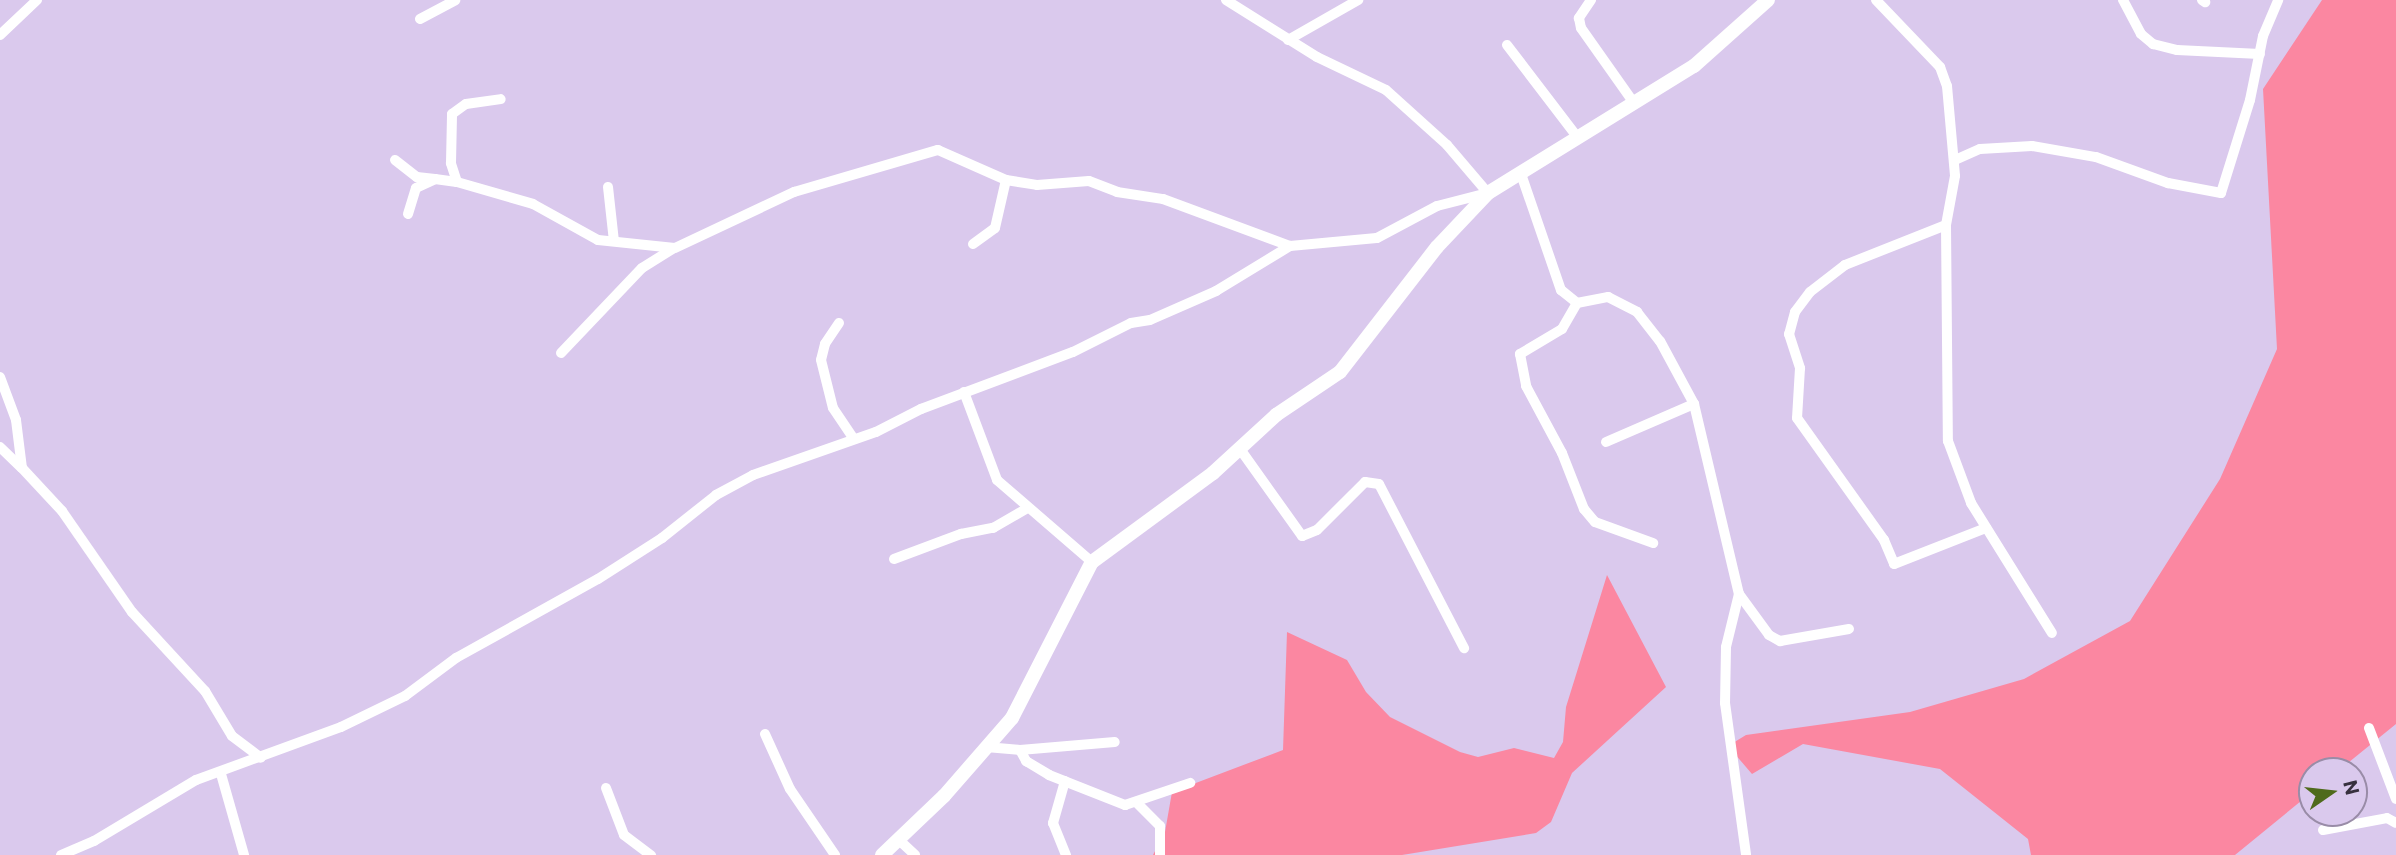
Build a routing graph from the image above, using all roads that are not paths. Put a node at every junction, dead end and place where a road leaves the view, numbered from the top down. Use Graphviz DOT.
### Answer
graph roads {
  1 [pos="37,0"];
  2 [pos="455,0"];
  3 [pos="1226,0"];
  4 [pos="1358,0"];
  5 [pos="1591,0"];
  6 [pos="1768,0"];
  7 [pos="1876,0"];
  8 [pos="2123,0"];
  9 [pos="2278,0"];
  10 [pos="420,19"];
  11 [pos="0,35"];
  12 [pos="1288,40"];
  13 [pos="1507,46"];
  14 [pos="2260,54"];
  15 [pos="501,99"];
  16 [pos="1634,103"];
  17 [pos="1578,138"];
  18 [pos="395,160"];
  19 [pos="1955,160"];
  20 [pos="1521,174"];
  21 [pos="435,179"];
  22 [pos="1006,180"];
  23 [pos="457,182"];
  24 [pos="608,187"];
  25 [pos="1488,193"];
  26 [pos="408,214"];
  27 [pos="1946,225"];
  28 [pos="614,241"];
  29 [pos="973,244"];
  30 [pos="1290,246"];
  31 [pos="675,248"];
  32 [pos="1577,303"];
  33 [pos="839,323"];
  34 [pos="561,353"];
  35 [pos="0,377"];
  36 [pos="964,392"];
  37 [pos="1695,404"];
  38 [pos="854,439"];
  39 [pos="1606,442"];
  40 [pos="0,447"];
  41 [pos="1240,449"];
  42 [pos="22,468"];
  43 [pos="1027,508"];
  44 [pos="1986,528"];
  45 [pos="1653,543"];
  46 [pos="894,559"];
  47 [pos="1092,562"];
  48 [pos="1740,594"];
  49 [pos="1849,629"];
  50 [pos="2052,633"];
  51 [pos="1464,648"];
  52 [pos="2369,728"];
  53 [pos="765,734"];
  54 [pos="1115,742"];
  55 [pos="986,747"];
  56 [pos="1020,750"];
  57 [pos="261,758"];
  58 [pos="221,774"];
  59 [pos="1065,781"];
  60 [pos="1190,783"];
  61 [pos="606,788"];
  62 [pos="2396,799"];
  63 [pos="1138,804"];
  64 [pos="2396,823"];
  65 [pos="2323,830"];
  66 [pos="899,840"];
  67 [pos="61,855"];
  68 [pos="244,855"];
  69 [pos="651,855"];
  70 [pos="835,855"];
  71 [pos="882,855"];
  72 [pos="915,855"];
  73 [pos="1066,855"];
  74 [pos="1160,855"];
  75 [pos="1746,855"];
  1 -- 11 [label="street"];
  2 -- 10 [label="street"];
  3 -- 12 [label="street"];
  4 -- 12 [label="street"];
  5 -- 16 [label="street"];
  6 -- 16 [label="street"];
  7 -- 19 [label="street"];
  8 -- 14 [label="street"];
  9 -- 14 [label="street"];
  12 -- 25 [label="street"];
  13 -- 17 [label="street"];
  14 -- 19 [label="street"];
  15 -- 23 [label="street"];
  16 -- 17 [label="street"];
  17 -- 20 [label="street"];
  18 -- 21 [label="street"];
  19 -- 27 [label="street"];
  20 -- 25 [label="street"];
  20 -- 32 [label="street"];
  21 -- 23 [label="street"];
  21 -- 26 [label="street"];
  22 -- 29 [label="street"];
  22 -- 30 [label="street"];
  22 -- 31 [label="street"];
  23 -- 28 [label="street"];
  24 -- 28 [label="street"];
  25 -- 30 [label="street"];
  25 -- 41 [label="street"];
  27 -- 44 [label="street"];
  27 -- 44 [label="street"];
  28 -- 31 [label="street"];
  30 -- 36 [label="street"];
  31 -- 34 [label="street"];
  32 -- 37 [label="street"];
  32 -- 45 [label="street"];
  33 -- 38 [label="street"];
  35 -- 42 [label="street"];
  36 -- 38 [label="street"];
  36 -- 43 [label="street"];
  37 -- 39 [label="street"];
  37 -- 48 [label="street"];
  38 -- 57 [label="street"];
  40 -- 42 [label="street"];
  41 -- 47 [label="street"];
  41 -- 51 [label="street"];
  42 -- 57 [label="street"];
  43 -- 46 [label="street"];
  43 -- 47 [label="street"];
  44 -- 50 [label="street"];
  47 -- 55 [label="street"];
  48 -- 49 [label="street"];
  48 -- 75 [label="street"];
  52 -- 62 [label="street"];
  53 -- 70 [label="street"];
  54 -- 56 [label="street"];
  55 -- 56 [label="street"];
  55 -- 66 [label="street"];
  56 -- 59 [label="street"];
  57 -- 58 [label="street"];
  58 -- 67 [label="street"];
  58 -- 68 [label="street"];
  59 -- 63 [label="street"];
  59 -- 73 [label="street"];
  60 -- 63 [label="street"];
  61 -- 69 [label="street"];
  63 -- 74 [label="street"];
  64 -- 65 [label="street"];
  66 -- 71 [label="street"];
  66 -- 72 [label="street"];
}
